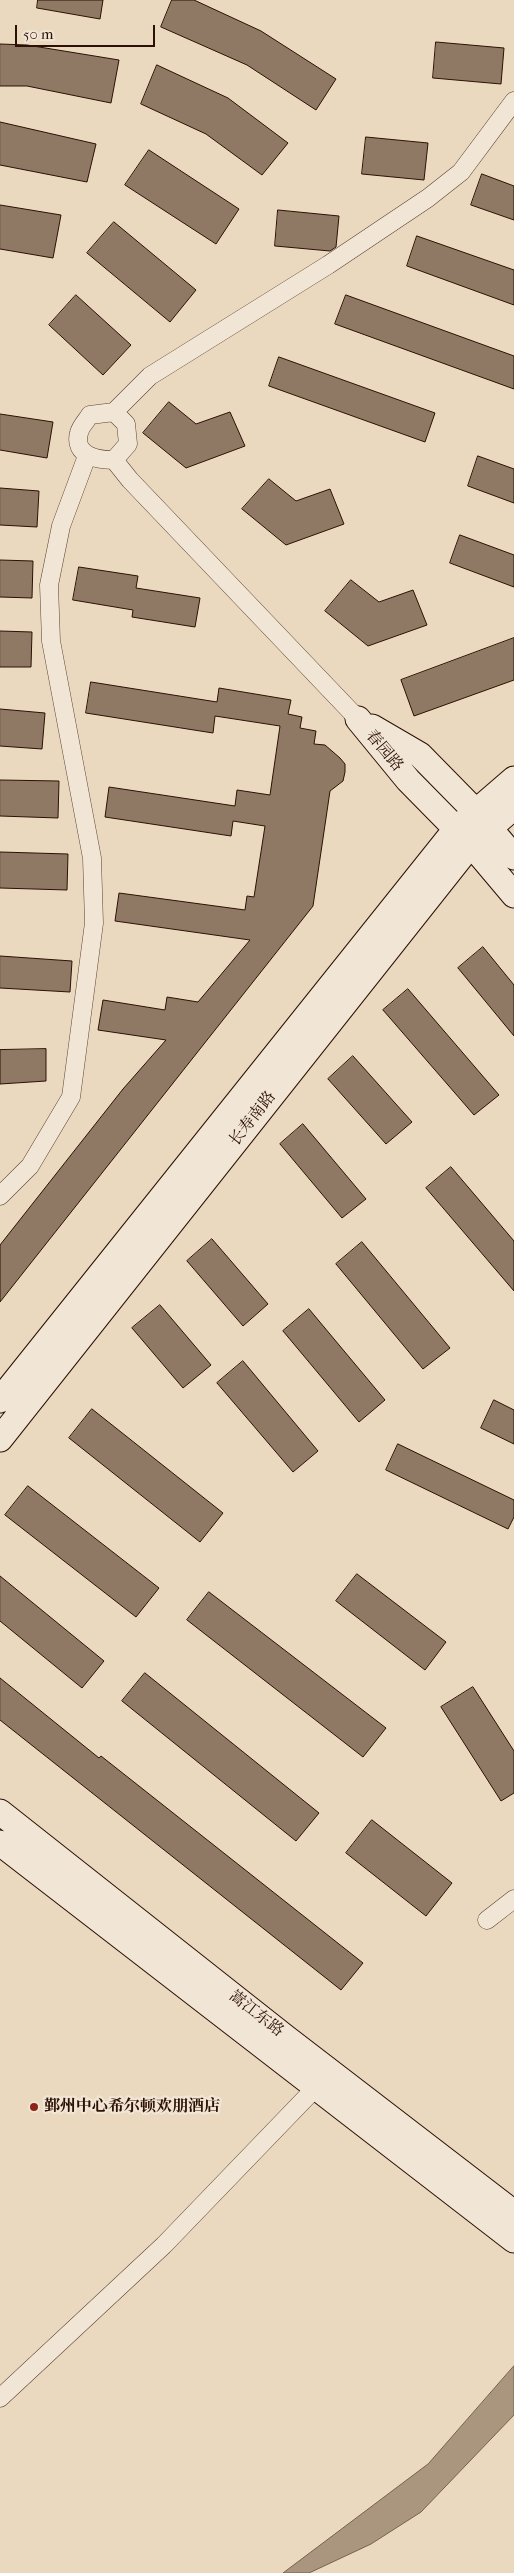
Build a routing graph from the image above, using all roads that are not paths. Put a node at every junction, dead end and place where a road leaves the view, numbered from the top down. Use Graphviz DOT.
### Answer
graph roads {
  1 [pos="514,101"];
  2 [pos="114,412"];
  3 [pos="87,456"];
  4 [pos="114,460"];
  5 [pos="358,719"];
  6 [pos="514,779"];
  7 [pos="514,807"];
  8 [pos="473,828"];
  9 [pos="514,857"];
  10 [pos="514,895"];
  11 [pos="0,1196"];
  12 [pos="0,1400"];
  13 [pos="0,1438"];
  14 [pos="0,1812"];
  15 [pos="0,1844"];
  16 [pos="514,1899"];
  17 [pos="487,1920"];
  18 [pos="323,2080"];
  19 [pos="514,2213"];
  20 [pos="514,2240"];
  21 [pos="0,2398"];
  1 -- 2 [label="street"];
  2 -- 3 [label="street"];
  2 -- 4 [label="street"];
  3 -- 4 [label="street"];
  3 -- 11 [label="street"];
  4 -- 5 [label="street"];
  5 -- 8 [label="main road, 春园路"];
  5 -- 8 [label="main road, 春园路"];
  6 -- 8 [label="main road, 长寿南路"];
  7 -- 8 [label="main road, 长寿南路"];
  8 -- 9 [label="main road, 春园路"];
  8 -- 10 [label="main road, 春园路"];
  8 -- 12 [label="main road, 长寿南路"];
  8 -- 13 [label="main road, 长寿南路"];
  14 -- 18 [label="main road, 嵩江东路"];
  15 -- 18 [label="main road, 嵩江东路"];
  16 -- 17 [label="street"];
  18 -- 19 [label="main road, 嵩江东路"];
  18 -- 20 [label="main road, 嵩江东路"];
  18 -- 21 [label="street"];
}
